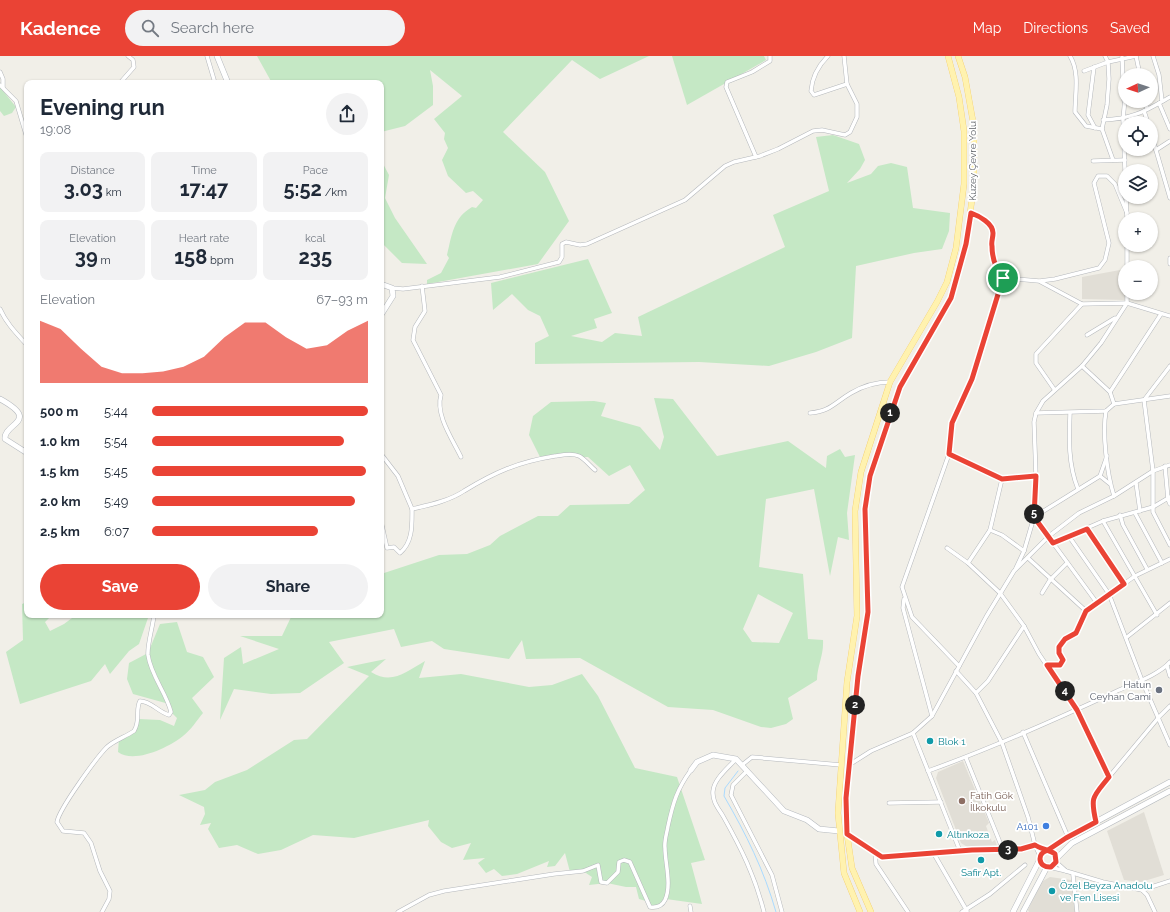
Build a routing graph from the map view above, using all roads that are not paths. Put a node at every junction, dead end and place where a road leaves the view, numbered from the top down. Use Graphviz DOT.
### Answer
graph roads {
  1 [pos="128,56"];
  2 [pos="207,56"];
  3 [pos="217,56"];
  4 [pos="770,56"];
  5 [pos="828,56"];
  6 [pos="844,56"];
  7 [pos="948,56"];
  8 [pos="958,56"];
  9 [pos="1070,56"];
  10 [pos="1105,56"];
  11 [pos="1136,56"];
  12 [pos="1153,56"];
  13 [pos="1122,57"];
  14 [pos="1108,62"];
  15 [pos="1094,67"];
  16 [pos="1123,68"];
  17 [pos="1138,68"];
  18 [pos="1084,71"];
  19 [pos="0,72"];
  20 [pos="123,80"];
  21 [pos="214,80"];
  22 [pos="227,80"];
  23 [pos="847,84"];
  24 [pos="1,86"];
  25 [pos="1170,97"];
  26 [pos="1160,102"];
  27 [pos="1146,110"];
  28 [pos="1131,116"];
  29 [pos="1147,116"];
  30 [pos="1118,119"];
  31 [pos="1103,120"];
  32 [pos="24,128"];
  33 [pos="1095,128"];
  34 [pos="1102,129"];
  35 [pos="1170,129"];
  36 [pos="1170,141"];
  37 [pos="1158,149"];
  38 [pos="1125,156"];
  39 [pos="1158,156"];
  40 [pos="756,157"];
  41 [pos="1113,160"];
  42 [pos="1125,160"];
  43 [pos="1093,161"];
  44 [pos="1125,164"];
  45 [pos="1170,198"];
  46 [pos="1127,212"];
  47 [pos="971,213"];
  48 [pos="1170,258"];
  49 [pos="1170,264"];
  50 [pos="1003,278"];
  51 [pos="1039,281"];
  52 [pos="384,285"];
  53 [pos="422,286"];
  54 [pos="392,288"];
  55 [pos="1127,303"];
  56 [pos="1082,304"];
  57 [pos="0,309"];
  58 [pos="384,310"];
  59 [pos="1161,314"];
  60 [pos="1118,316"];
  61 [pos="1170,316"];
  62 [pos="1087,335"];
  63 [pos="24,342"];
  64 [pos="1082,366"];
  65 [pos="1170,366"];
  66 [pos="890,382"];
  67 [pos="1054,389"];
  68 [pos="1110,392"];
  69 [pos="1170,396"];
  70 [pos="0,398"];
  71 [pos="1144,400"];
  72 [pos="1114,404"];
  73 [pos="1106,411"];
  74 [pos="810,413"];
  75 [pos="1036,413"];
  76 [pos="1070,413"];
  77 [pos="24,451"];
  78 [pos="949,454"];
  79 [pos="1107,456"];
  80 [pos="461,457"];
  81 [pos="384,458"];
  82 [pos="1170,465"];
  83 [pos="1165,466"];
  84 [pos="595,470"];
  85 [pos="1152,471"];
  86 [pos="1036,476"];
  87 [pos="1100,476"];
  88 [pos="1002,479"];
  89 [pos="1136,483"];
  90 [pos="1110,484"];
  91 [pos="1078,489"];
  92 [pos="1114,496"];
  93 [pos="1169,498"];
  94 [pos="1170,504"];
  95 [pos="1153,507"];
  96 [pos="412,509"];
  97 [pos="1140,511"];
  98 [pos="1135,512"];
  99 [pos="1120,515"];
  100 [pos="1034,517"];
  101 [pos="1103,521"];
  102 [pos="1087,529"];
  103 [pos="990,530"];
  104 [pos="384,534"];
  105 [pos="1068,535"];
  106 [pos="1049,536"];
  107 [pos="1053,543"];
  108 [pos="1170,545"];
  109 [pos="947,548"];
  110 [pos="1024,551"];
  111 [pos="1028,558"];
  112 [pos="1170,559"];
  113 [pos="968,563"];
  114 [pos="1067,563"];
  115 [pos="1162,563"];
  116 [pos="1147,569"];
  117 [pos="1014,571"];
  118 [pos="1135,576"];
  119 [pos="1050,580"];
  120 [pos="1124,584"];
  121 [pos="1000,593"];
  122 [pos="1042,593"];
  123 [pos="1109,594"];
  124 [pos="904,597"];
  125 [pos="1098,603"];
  126 [pos="1170,603"];
  127 [pos="1086,611"];
  128 [pos="1157,615"];
  129 [pos="154,618"];
  130 [pos="1024,626"];
  131 [pos="1126,637"];
  132 [pos="1170,662"];
  133 [pos="1047,665"];
  134 [pos="959,666"];
  135 [pos="1167,666"];
  136 [pos="956,671"];
  137 [pos="1170,676"];
  138 [pos="1142,679"];
  139 [pos="976,693"];
  140 [pos="1169,707"];
  141 [pos="1077,710"];
  142 [pos="932,716"];
  143 [pos="1159,717"];
  144 [pos="1023,732"];
  145 [pos="913,733"];
  146 [pos="1001,742"];
  147 [pos="1170,745"];
  148 [pos="966,758"];
  149 [pos="736,759"];
  150 [pos="742,765"];
  151 [pos="841,765"];
  152 [pos="849,765"];
  153 [pos="691,770"];
  154 [pos="747,771"];
  155 [pos="928,771"];
  156 [pos="1109,777"];
  157 [pos="1170,782"];
  158 [pos="1170,791"];
  159 [pos="941,802"];
  160 [pos="889,803"];
  161 [pos="1096,822"];
  162 [pos="839,831"];
  163 [pos="847,834"];
  164 [pos="1068,837"];
  165 [pos="1035,845"];
  166 [pos="1003,850"];
  167 [pos="960,851"];
  168 [pos="1047,851"];
  169 [pos="875,852"];
  170 [pos="934,854"];
  171 [pos="1040,858"];
  172 [pos="1056,861"];
  173 [pos="1025,866"];
  174 [pos="1048,867"];
  175 [pos="1066,871"];
  176 [pos="1073,875"];
  177 [pos="1170,881"];
  178 [pos="1142,890"];
  179 [pos="690,906"];
  180 [pos="965,911"];
  181 [pos="102,912"];
  182 [pos="398,912"];
  183 [pos="691,912"];
  184 [pos="764,912"];
  185 [pos="782,912"];
  186 [pos="860,912"];
  187 [pos="871,912"];
  188 [pos="908,912"];
  189 [pos="1013,912"];
  190 [pos="1023,912"];
  191 [pos="1077,912"];
  192 [pos="1155,912"];
  1 -- 20 [label="street"];
  2 -- 21 [label="street"];
  3 -- 22 [label="street"];
  4 -- 40 [label="street"];
  5 -- 23 [label="street"];
  6 -- 23 [label="street"];
  7 -- 66 [label="main road, Kuzey Çevre Yolu"];
  8 -- 47 [label="main road, Kuzey Çevre Yolu"];
  9 -- 33 [label="street"];
  10 -- 14 [label="street"];
  11 -- 13 [label="street"];
  11 -- 17 [label="street"];
  12 -- 26 [label="street"];
  13 -- 14 [label="street"];
  13 -- 16 [label="street"];
  14 -- 15 [label="street"];
  14 -- 31 [label="street"];
  15 -- 18 [label="street"];
  15 -- 33 [label="street"];
  19 -- 24 [label="street"];
  23 -- 40 [label="street"];
  24 -- 32 [label="street"];
  25 -- 26 [label="street"];
  26 -- 27 [label="street"];
  26 -- 35 [label="street"];
  27 -- 28 [label="street"];
  27 -- 29 [label="street"];
  30 -- 31 [label="street"];
  31 -- 34 [label="street"];
  33 -- 34 [label="street"];
  34 -- 41 [label="street"];
  36 -- 37 [label="street"];
  38 -- 42 [label="street"];
  39 -- 45 [label="street"];
  40 -- 53 [label="street"];
  41 -- 42 [label="street"];
  41 -- 43 [label="street"];
  42 -- 44 [label="street"];
  46 -- 51 [label="street"];
  47 -- 50 [label="street"];
  47 -- 152 [label="main road, Kuzey Çevre Yolu"];
  48 -- 49 [label="street"];
  50 -- 51 [label="street"];
  50 -- 78 [label="street"];
  51 -- 56 [label="street"];
  52 -- 54 [label="street"];
  53 -- 54 [label="street"];
  53 -- 80 [label="street"];
  54 -- 58 [label="street"];
  55 -- 56 [label="street"];
  55 -- 59 [label="street"];
  55 -- 60 [label="street"];
  56 -- 67 [label="street"];
  57 -- 63 [label="street"];
  59 -- 61 [label="street"];
  59 -- 68 [label="street"];
  60 -- 62 [label="street"];
  60 -- 64 [label="street"];
  64 -- 67 [label="street"];
  64 -- 68 [label="street"];
  65 -- 71 [label="street"];
  66 -- 74 [label="street"];
  66 -- 151 [label="main road, Kuzey Çevre Yolu"];
  67 -- 75 [label="street"];
  68 -- 72 [label="street"];
  69 -- 71 [label="street"];
  70 -- 77 [label="street"];
  71 -- 72 [label="street"];
  71 -- 85 [label="street"];
  72 -- 73 [label="street"];
  73 -- 76 [label="street"];
  73 -- 79 [label="street"];
  75 -- 76 [label="street"];
  75 -- 86 [label="street"];
  76 -- 91 [label="street"];
  78 -- 88 [label="street"];
  78 -- 124 [label="street"];
  79 -- 87 [label="street"];
  79 -- 90 [label="street"];
  81 -- 96 [label="street"];
  82 -- 83 [label="street"];
  83 -- 85 [label="street"];
  83 -- 93 [label="street"];
  84 -- 96 [label="street"];
  85 -- 89 [label="street"];
  85 -- 95 [label="street"];
  86 -- 88 [label="street"];
  86 -- 100 [label="street"];
  87 -- 90 [label="street"];
  87 -- 91 [label="street"];
  88 -- 103 [label="street"];
  89 -- 92 [label="street"];
  89 -- 97 [label="street"];
  90 -- 92 [label="street"];
  91 -- 100 [label="street"];
  92 -- 106 [label="street"];
  93 -- 94 [label="street"];
  93 -- 95 [label="street"];
  95 -- 97 [label="street"];
  95 -- 108 [label="street"];
  96 -- 104 [label="street"];
  97 -- 98 [label="street"];
  98 -- 99 [label="street"];
  98 -- 115 [label="street"];
  99 -- 101 [label="street"];
  99 -- 116 [label="street"];
  100 -- 106 [label="street"];
  100 -- 110 [label="street"];
  101 -- 102 [label="street"];
  101 -- 118 [label="street"];
  102 -- 105 [label="street"];
  102 -- 120 [label="street"];
  103 -- 110 [label="street"];
  103 -- 113 [label="street"];
  105 -- 107 [label="street"];
  105 -- 123 [label="street"];
  106 -- 107 [label="street"];
  106 -- 111 [label="street"];
  107 -- 114 [label="street"];
  109 -- 113 [label="street"];
  110 -- 117 [label="street"];
  111 -- 117 [label="street"];
  111 -- 119 [label="street"];
  112 -- 115 [label="street"];
  113 -- 121 [label="street"];
  114 -- 119 [label="street"];
  114 -- 125 [label="street"];
  115 -- 116 [label="street"];
  116 -- 118 [label="street"];
  117 -- 121 [label="street"];
  118 -- 120 [label="street"];
  118 -- 128 [label="street"];
  119 -- 122 [label="street"];
  119 -- 127 [label="street"];
  120 -- 123 [label="street"];
  121 -- 130 [label="street"];
  121 -- 134 [label="street"];
  123 -- 125 [label="street"];
  123 -- 131 [label="street"];
  124 -- 134 [label="street"];
  124 -- 142 [label="street"];
  125 -- 127 [label="street"];
  126 -- 128 [label="street"];
  127 -- 133 [label="street"];
  128 -- 131 [label="street"];
  129 -- 181 [label="street"];
  130 -- 133 [label="street"];
  130 -- 139 [label="street"];
  131 -- 138 [label="street"];
  132 -- 135 [label="street"];
  133 -- 141 [label="street"];
  134 -- 136 [label="street"];
  135 -- 137 [label="street"];
  135 -- 138 [label="street"];
  136 -- 139 [label="street"];
  136 -- 142 [label="street"];
  138 -- 141 [label="street"];
  138 -- 143 [label="street"];
  139 -- 146 [label="street"];
  140 -- 143 [label="street"];
  141 -- 144 [label="street"];
  141 -- 156 [label="street"];
  142 -- 145 [label="street"];
  143 -- 147 [label="street"];
  143 -- 156 [label="street"];
  144 -- 146 [label="street"];
  144 -- 164 [label="street"];
  145 -- 152 [label="street"];
  145 -- 155 [label="street"];
  146 -- 148 [label="street"];
  146 -- 165 [label="street"];
  148 -- 155 [label="street"];
  148 -- 166 [label="street"];
  149 -- 150 [label="street"];
  149 -- 153 [label="street"];
  149 -- 184 [label="street"];
  150 -- 151 [label="street"];
  150 -- 154 [label="street"];
  151 -- 162 [label="main road, Kuzey Çevre Yolu"];
  152 -- 163 [label="main road, Kuzey Çevre Yolu"];
  153 -- 182 [label="street"];
  154 -- 162 [label="street"];
  154 -- 185 [label="street"];
  155 -- 159 [label="street"];
  156 -- 161 [label="street"];
  157 -- 161 [label="street"];
  158 -- 172 [label="street"];
  159 -- 160 [label="street"];
  159 -- 167 [label="street"];
  161 -- 164 [label="street"];
  162 -- 186 [label="main road, Kuzey Çevre Yolu"];
  163 -- 169 [label="street"];
  163 -- 187 [label="main road, Kuzey Çevre Yolu"];
  164 -- 168 [label="street"];
  165 -- 166 [label="street"];
  165 -- 168 [label="street"];
  165 -- 171 [label="street"];
  166 -- 167 [label="street"];
  167 -- 170 [label="street"];
  168 -- 171 [label="street"];
  168 -- 172 [label="street"];
  169 -- 170 [label="street"];
  169 -- 188 [label="street"];
  170 -- 180 [label="street"];
  171 -- 174 [label="street"];
  171 -- 189 [label="street"];
  172 -- 174 [label="street"];
  172 -- 175 [label="street"];
  173 -- 180 [label="street"];
  174 -- 175 [label="street"];
  174 -- 190 [label="street"];
  175 -- 176 [label="street"];
  176 -- 178 [label="street"];
  176 -- 191 [label="street"];
  177 -- 178 [label="street"];
  178 -- 192 [label="street"];
  179 -- 183 [label="street"];
}
